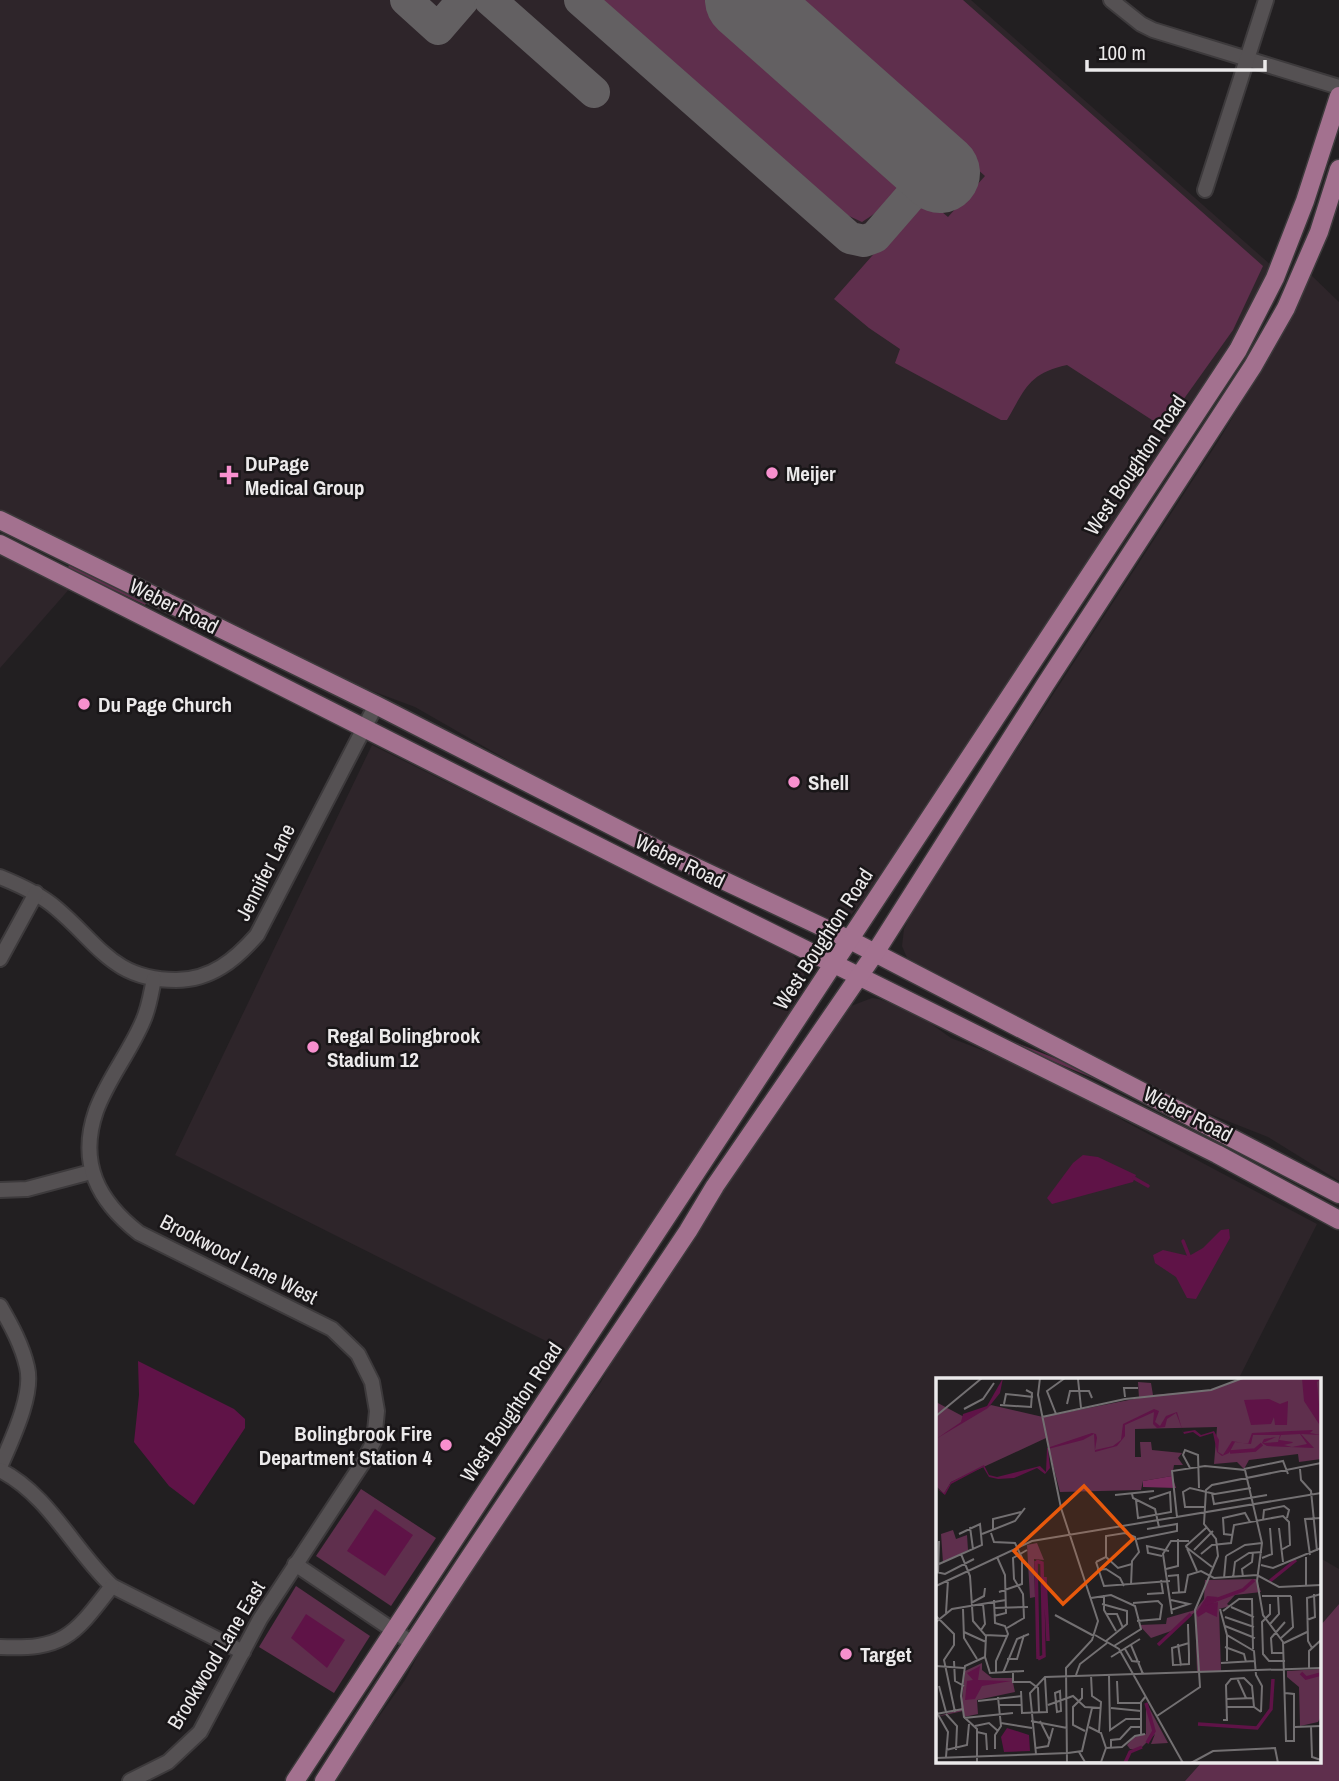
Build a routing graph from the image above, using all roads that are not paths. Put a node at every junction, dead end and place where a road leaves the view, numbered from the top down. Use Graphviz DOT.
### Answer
graph roads {
  1 [pos="1111,0"];
  2 [pos="1266,0"];
  3 [pos="1247,59"];
  4 [pos="1339,87"];
  5 [pos="1339,96"];
  6 [pos="1339,170"];
  7 [pos="1205,190"];
  8 [pos="0,520"];
  9 [pos="0,544"];
  10 [pos="376,705"];
  11 [pos="365,727"];
  12 [pos="544,819"];
  13 [pos="625,833"];
  14 [pos="0,877"];
  15 [pos="36,893"];
  16 [pos="850,940"];
  17 [pos="875,953"];
  18 [pos="0,959"];
  19 [pos="834,964"];
  20 [pos="860,976"];
  21 [pos="154,979"];
  22 [pos="91,1172"];
  23 [pos="0,1190"];
  24 [pos="1339,1194"];
  25 [pos="1339,1220"];
  26 [pos="0,1306"];
  27 [pos="0,1469"];
  28 [pos="295,1564"];
  29 [pos="112,1586"];
  30 [pos="394,1631"];
  31 [pos="412,1643"];
  32 [pos="0,1647"];
  33 [pos="243,1653"];
  34 [pos="130,1781"];
  35 [pos="295,1781"];
  36 [pos="324,1781"];
  1 -- 3 [label="street"];
  2 -- 3 [label="street"];
  3 -- 4 [label="street"];
  3 -- 7 [label="street"];
  5 -- 16 [label="main road, West Boughton Road"];
  6 -- 17 [label="main road, West Boughton Road"];
  8 -- 10 [label="main road, Weber Road"];
  9 -- 11 [label="main road, Weber Road"];
  10 -- 11 [label="street, Jennifer Lane"];
  10 -- 13 [label="main road, Weber Road"];
  11 -- 12 [label="main road, Weber Road"];
  11 -- 21 [label="street, Jennifer Lane"];
  12 -- 13 [label="main road"];
  12 -- 19 [label="main road, Weber Road"];
  13 -- 16 [label="main road, Weber Road"];
  14 -- 15 [label="street, Jennifer Lane"];
  15 -- 18 [label="street"];
  15 -- 21 [label="street, Jennifer Lane"];
  16 -- 17 [label="main road, Weber Road"];
  16 -- 19 [label="main road, West Boughton Road"];
  17 -- 20 [label="main road, West Boughton Road"];
  17 -- 24 [label="main road, Weber Road"];
  19 -- 20 [label="main road, Weber Road"];
  19 -- 30 [label="main road, West Boughton Road"];
  20 -- 25 [label="main road, Weber Road"];
  20 -- 31 [label="main road, West Boughton Road"];
  21 -- 22 [label="street, Brookwood Lane West"];
  22 -- 23 [label="street"];
  22 -- 28 [label="street, Brookwood Lane West"];
  26 -- 27 [label="street"];
  27 -- 29 [label="street"];
  28 -- 30 [label="street"];
  28 -- 33 [label="street, Brookwood Lane East"];
  29 -- 32 [label="street"];
  29 -- 33 [label="street"];
  30 -- 31 [label="street"];
  30 -- 35 [label="main road, West Boughton Road"];
  31 -- 36 [label="main road, West Boughton Road"];
  33 -- 34 [label="street, Brookwood Lane East"];
}
